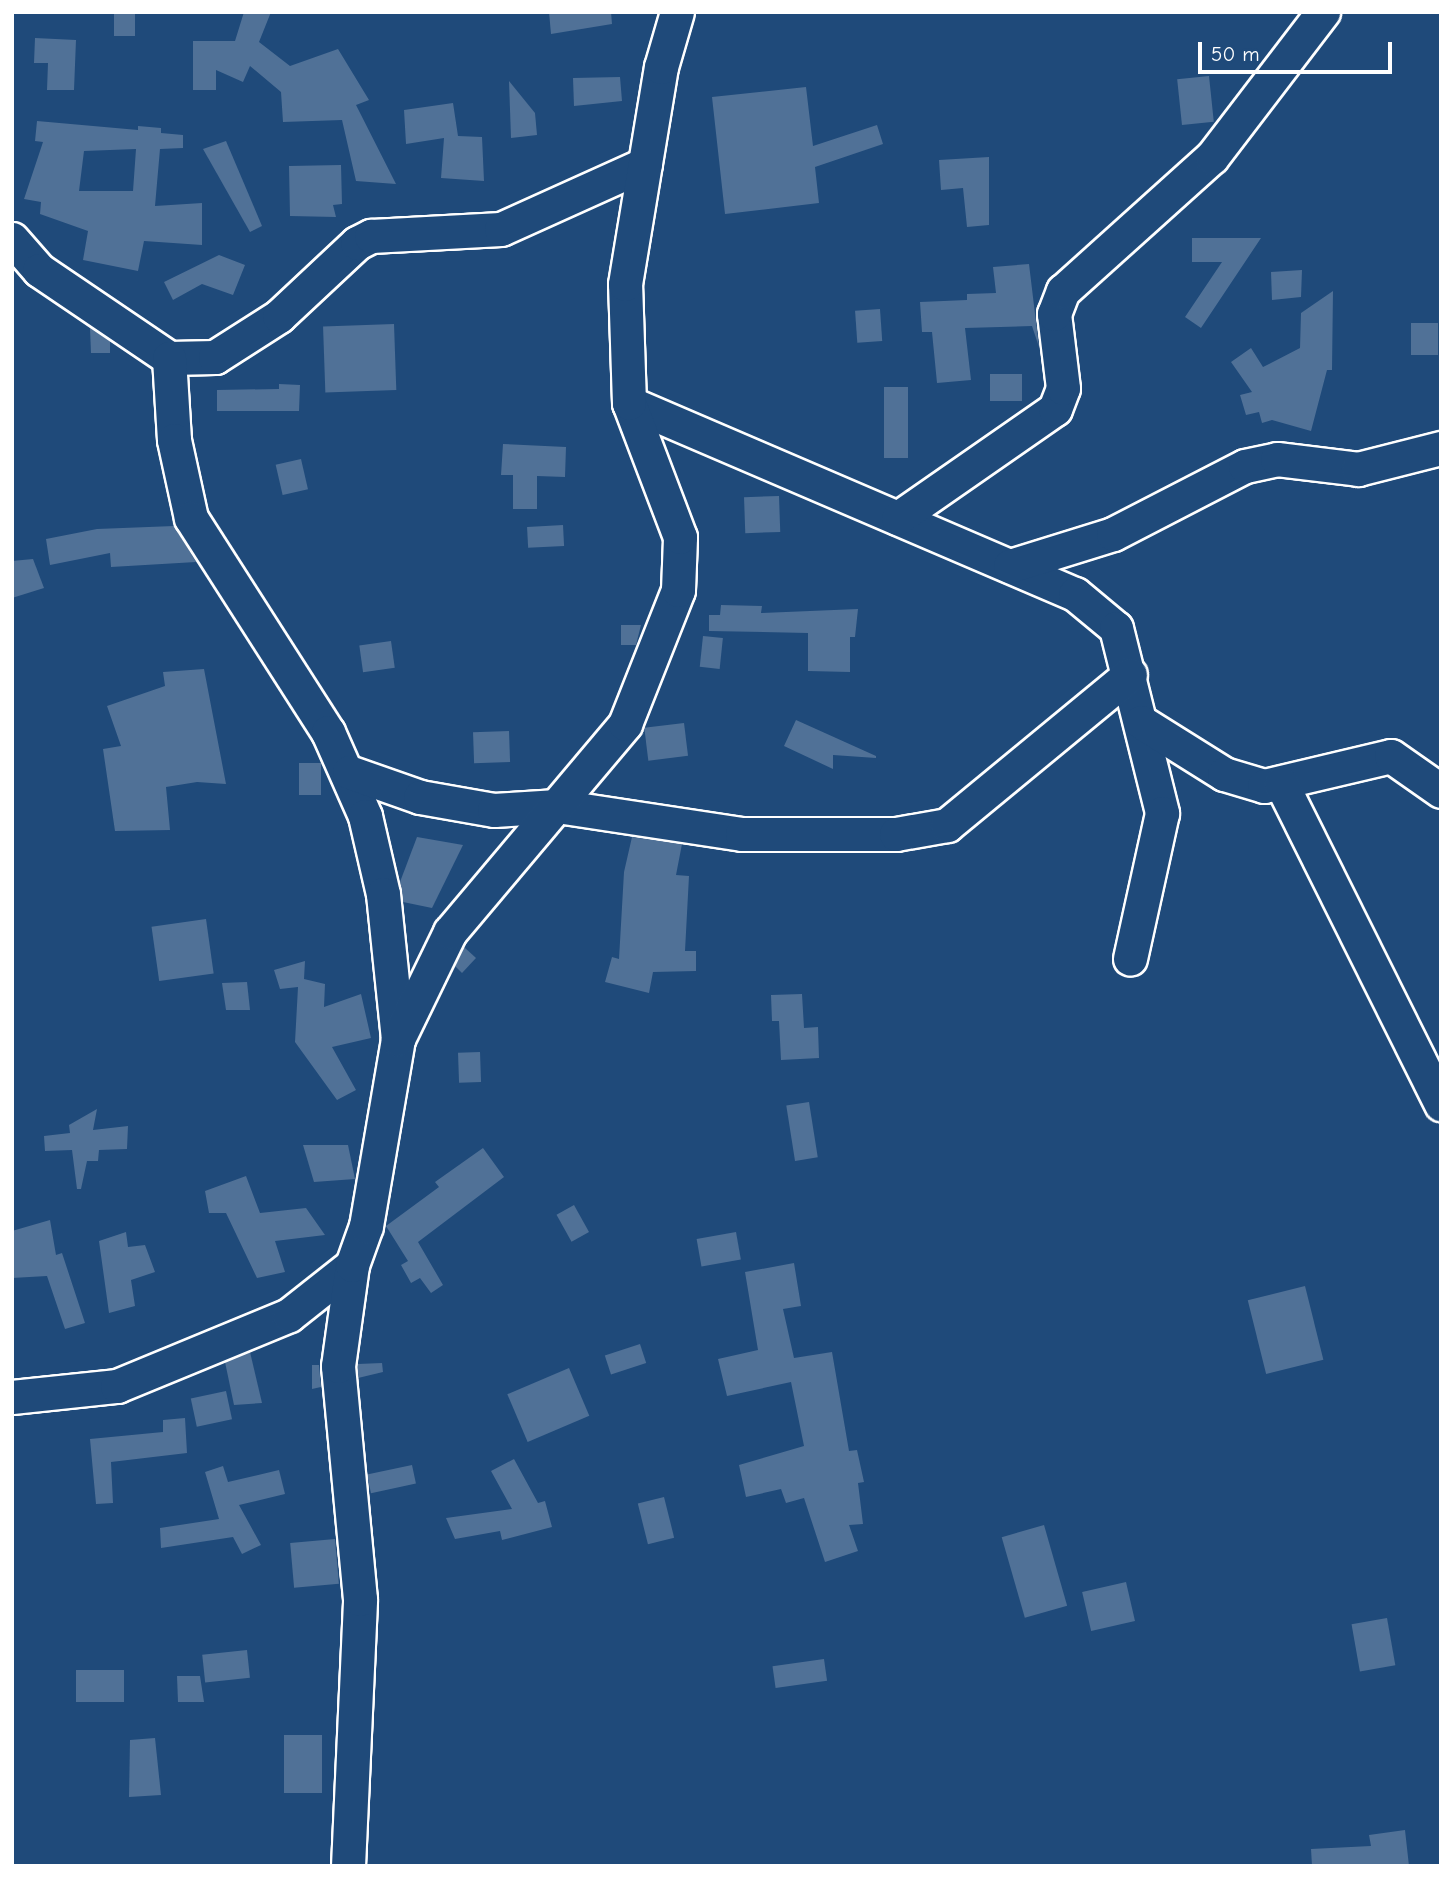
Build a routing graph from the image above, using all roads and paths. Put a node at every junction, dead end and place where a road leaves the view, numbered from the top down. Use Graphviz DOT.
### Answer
graph roads {
  1 [pos="677,12"];
  2 [pos="1323,12"];
  3 [pos="645,164"];
  4 [pos="12,239"];
  5 [pos="169,358"];
  6 [pos="629,402"];
  7 [pos="1441,448"];
  8 [pos="898,517"];
  9 [pos="1010,566"];
  10 [pos="1130,674"];
  11 [pos="1141,722"];
  12 [pos="349,772"];
  13 [pos="1281,783"];
  14 [pos="1441,791"];
  15 [pos="556,806"];
  16 [pos="1130,959"];
  17 [pos="398,1039"];
  18 [pos="1441,1104"];
  19 [pos="352,1265"];
  20 [pos="12,1397"];
  21 [pos="348,1866"];
  1 -- 3 [label="street"];
  2 -- 8 [label="street"];
  3 -- 5 [label="street"];
  3 -- 6 [label="street"];
  4 -- 5 [label="street"];
  5 -- 12 [label="street"];
  6 -- 8 [label="street"];
  6 -- 15 [label="street"];
  7 -- 9 [label="street"];
  8 -- 9 [label="street"];
  9 -- 10 [label="street"];
  10 -- 11 [label="street"];
  10 -- 15 [label="street"];
  11 -- 13 [label="street"];
  11 -- 16 [label="street"];
  12 -- 15 [label="street"];
  12 -- 17 [label="street"];
  13 -- 14 [label="street"];
  13 -- 18 [label="street"];
  15 -- 17 [label="street"];
  17 -- 19 [label="street"];
  19 -- 20 [label="street"];
  19 -- 21 [label="street"];
}
